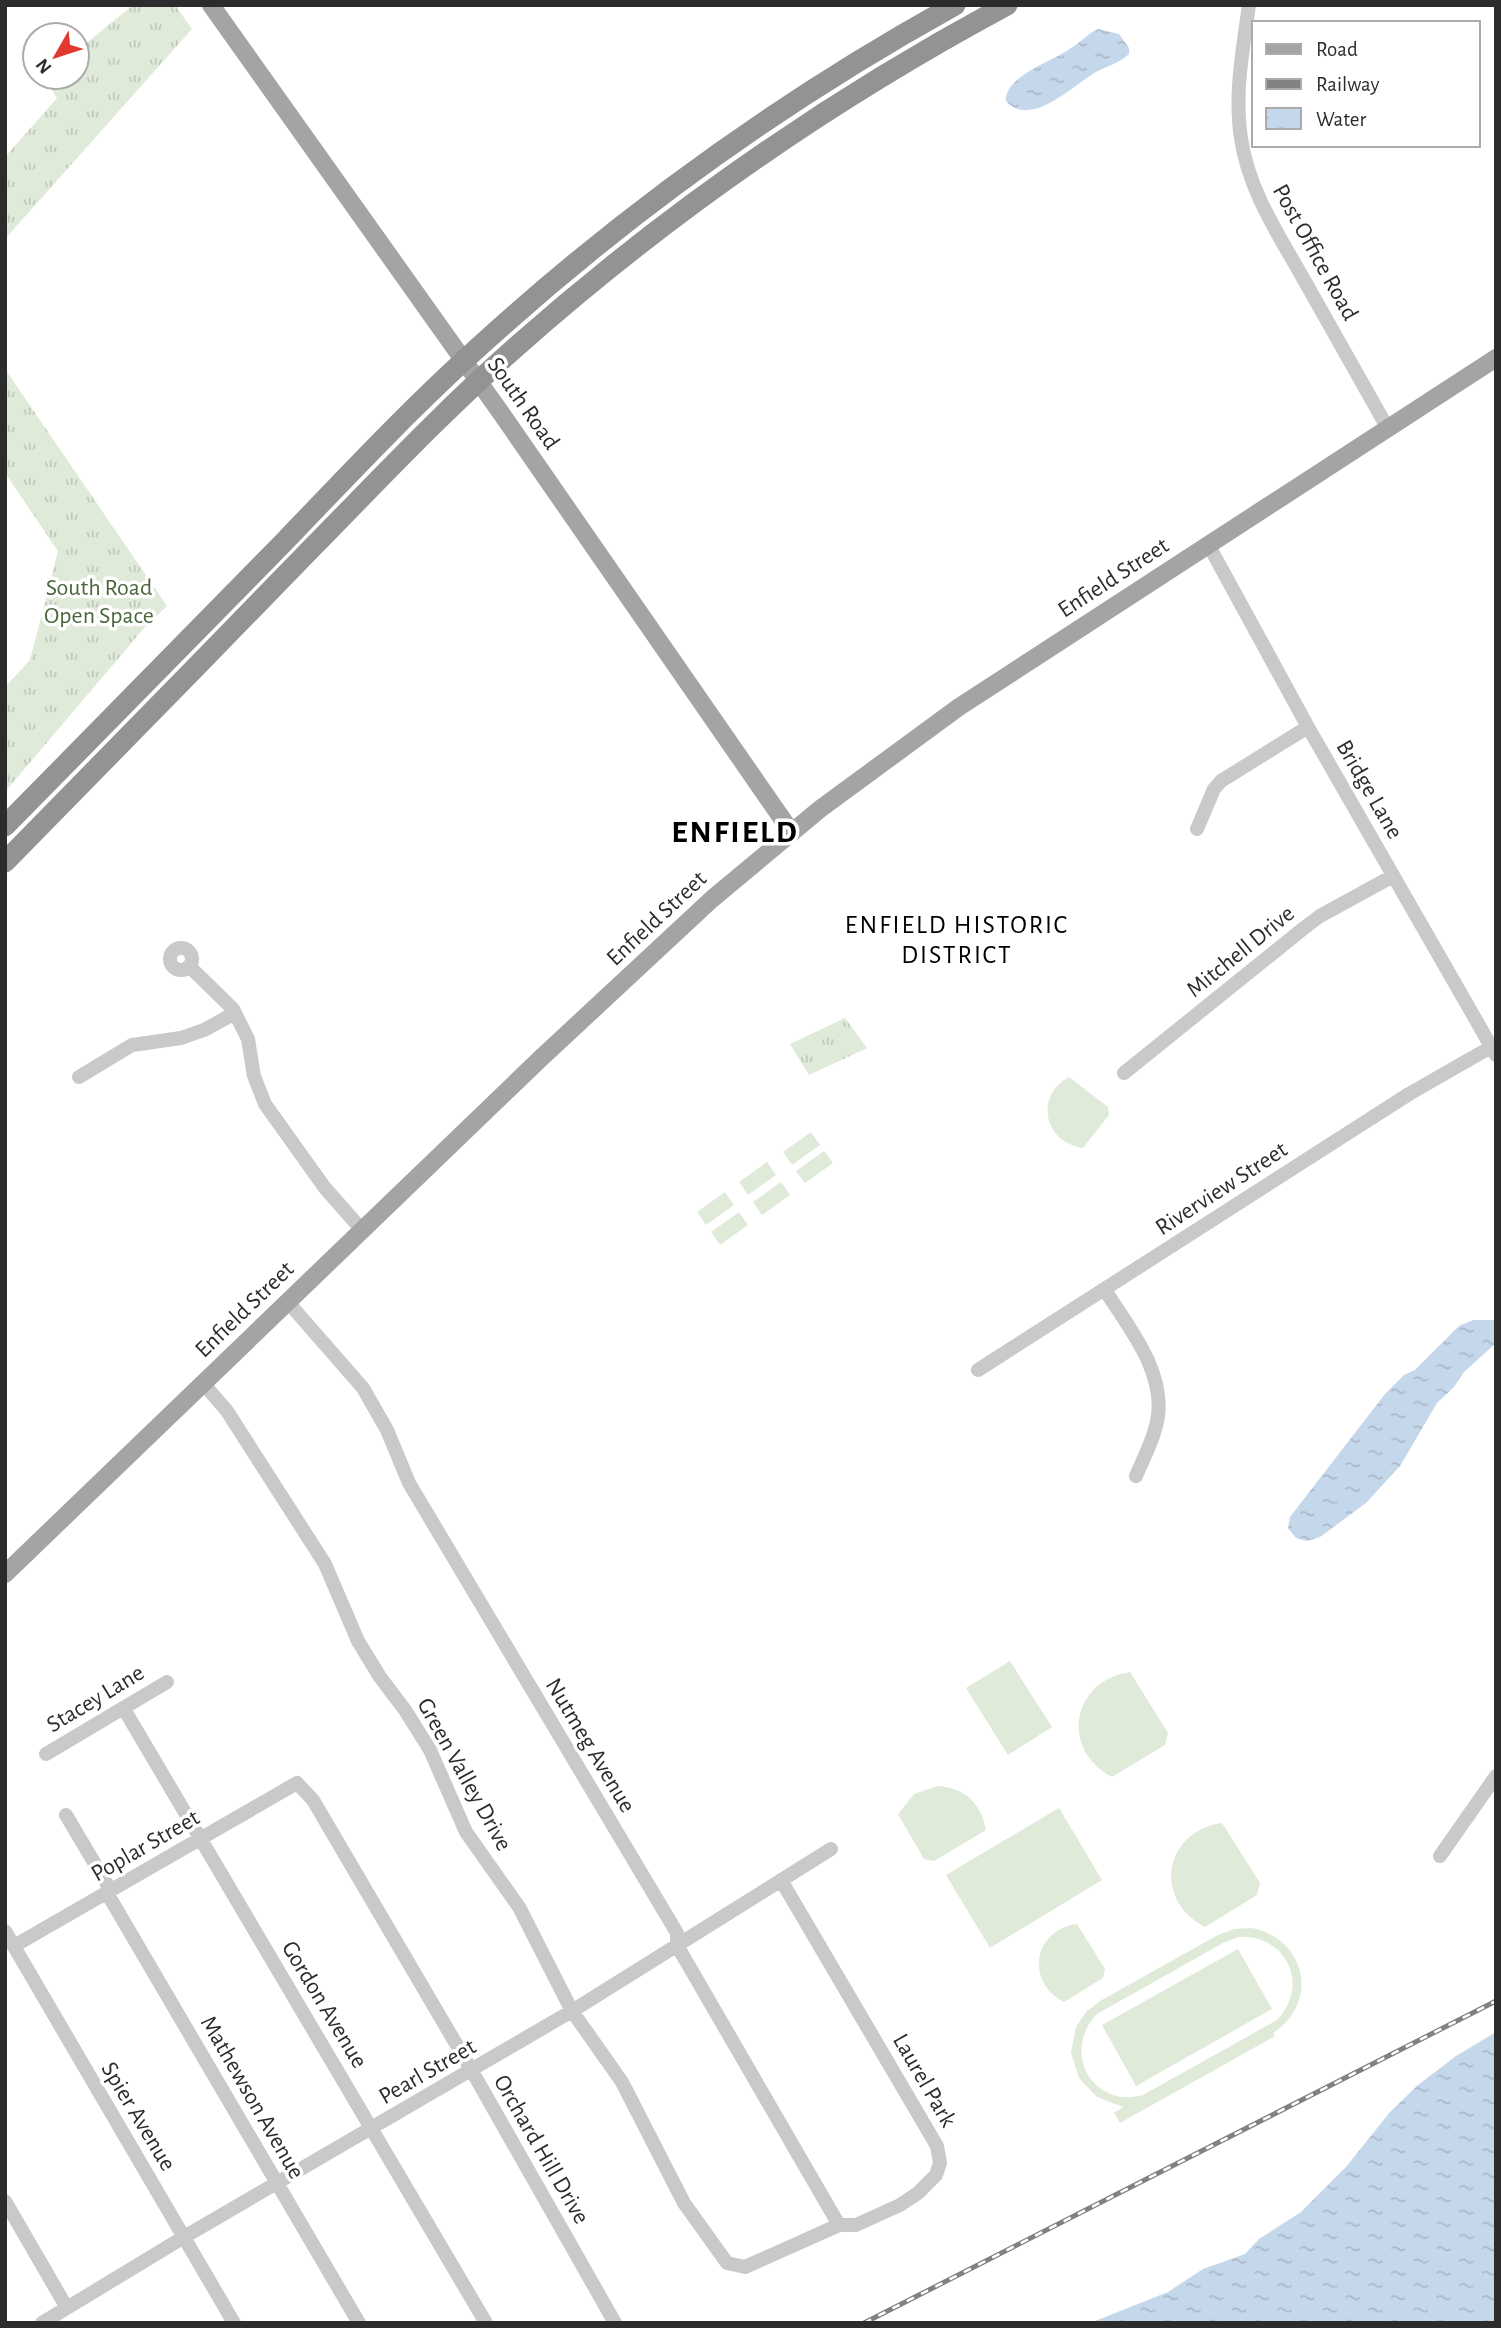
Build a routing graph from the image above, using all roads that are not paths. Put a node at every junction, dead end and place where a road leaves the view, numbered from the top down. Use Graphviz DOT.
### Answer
graph roads {
  1 [pos="211,5"];
  2 [pos="955,5"];
  3 [pos="1007,5"];
  4 [pos="1249,5"];
  5 [pos="1496,358"];
  6 [pos="1387,427"];
  7 [pos="1208,544"];
  8 [pos="1308,727"];
  9 [pos="5,826"];
  10 [pos="1196,829"];
  11 [pos="792,833"];
  12 [pos="5,862"];
  13 [pos="1392,876"];
  14 [pos="189,966"];
  15 [pos="235,1013"];
  16 [pos="1493,1051"];
  17 [pos="1124,1073"];
  18 [pos="79,1077"];
  19 [pos="362,1230"];
  20 [pos="1105,1290"];
  21 [pos="287,1301"];
  22 [pos="978,1370"];
  23 [pos="203,1383"];
  24 [pos="1136,1476"];
  25 [pos="5,1574"];
  26 [pos="167,1682"];
  27 [pos="124,1709"];
  28 [pos="46,1754"];
  29 [pos="1496,1776"];
  30 [pos="297,1783"];
  31 [pos="66,1815"];
  32 [pos="201,1839"];
  33 [pos="831,1849"];
  34 [pos="1440,1856"];
  35 [pos="782,1880"];
  36 [pos="109,1892"];
  37 [pos="5,1931"];
  38 [pos="14,1946"];
  39 [pos="677,1946"];
  40 [pos="572,2011"];
  41 [pos="472,2071"];
  42 [pos="371,2130"];
  43 [pos="278,2184"];
  44 [pos="5,2201"];
  45 [pos="839,2225"];
  46 [pos="184,2237"];
  47 [pos="727,2263"];
  48 [pos="67,2308"];
  49 [pos="42,2323"];
  50 [pos="234,2323"];
  51 [pos="359,2323"];
  52 [pos="486,2323"];
  53 [pos="615,2323"];
  1 -- 11 [label="main road, South Road"];
  2 -- 9 [label="highway"];
  3 -- 12 [label="highway"];
  4 -- 6 [label="street, Post Office Road"];
  5 -- 6 [label="main road, Enfield Street"];
  6 -- 7 [label="main road, Enfield Street"];
  7 -- 8 [label="street, Bridge Lane"];
  7 -- 11 [label="main road, Enfield Street"];
  8 -- 10 [label="street"];
  8 -- 13 [label="street, Bridge Lane"];
  11 -- 19 [label="main road, Enfield Street"];
  13 -- 16 [label="street, Bridge Lane"];
  13 -- 17 [label="street, Mitchell Drive"];
  14 -- 15 [label="street"];
  15 -- 18 [label="street"];
  15 -- 19 [label="street"];
  16 -- 20 [label="street, Riverview Street"];
  19 -- 21 [label="main road, Enfield Street"];
  20 -- 22 [label="street, Riverview Street"];
  20 -- 24 [label="street"];
  21 -- 23 [label="main road, Enfield Street"];
  21 -- 39 [label="street, Nutmeg Avenue"];
  23 -- 25 [label="main road, Enfield Street"];
  23 -- 40 [label="street, Green Valley Drive"];
  26 -- 27 [label="street, Stacey Lane"];
  27 -- 28 [label="street, Stacey Lane"];
  27 -- 32 [label="street, Gordon Avenue"];
  29 -- 34 [label="street"];
  30 -- 32 [label="street, Poplar Street"];
  30 -- 41 [label="street, Orchard Hill Drive"];
  31 -- 36 [label="street, Mathewson Avenue"];
  32 -- 36 [label="street, Poplar Street"];
  32 -- 42 [label="street, Gordon Avenue"];
  33 -- 35 [label="street, Pearl Street"];
  35 -- 39 [label="street, Pearl Street"];
  35 -- 45 [label="street, Laurel Park"];
  36 -- 38 [label="street, Poplar Street"];
  36 -- 43 [label="street, Mathewson Avenue"];
  37 -- 38 [label="street, Spier Avenue"];
  38 -- 46 [label="street, Spier Avenue"];
  39 -- 40 [label="street, Pearl Street"];
  39 -- 45 [label="street, Nutmeg Avenue"];
  40 -- 41 [label="street, Pearl Street"];
  40 -- 47 [label="street, Green Valley Drive"];
  41 -- 42 [label="street, Pearl Street"];
  41 -- 53 [label="street, Orchard Hill Drive"];
  42 -- 43 [label="street, Pearl Street"];
  42 -- 52 [label="street, Gordon Avenue"];
  43 -- 46 [label="street, Pearl Street"];
  43 -- 51 [label="street, Mathewson Avenue"];
  44 -- 48 [label="street"];
  45 -- 47 [label="street, Laurel Park"];
  46 -- 48 [label="street, Pearl Street"];
  46 -- 50 [label="street, Spier Avenue"];
  48 -- 49 [label="street, Pearl Street"];
}
